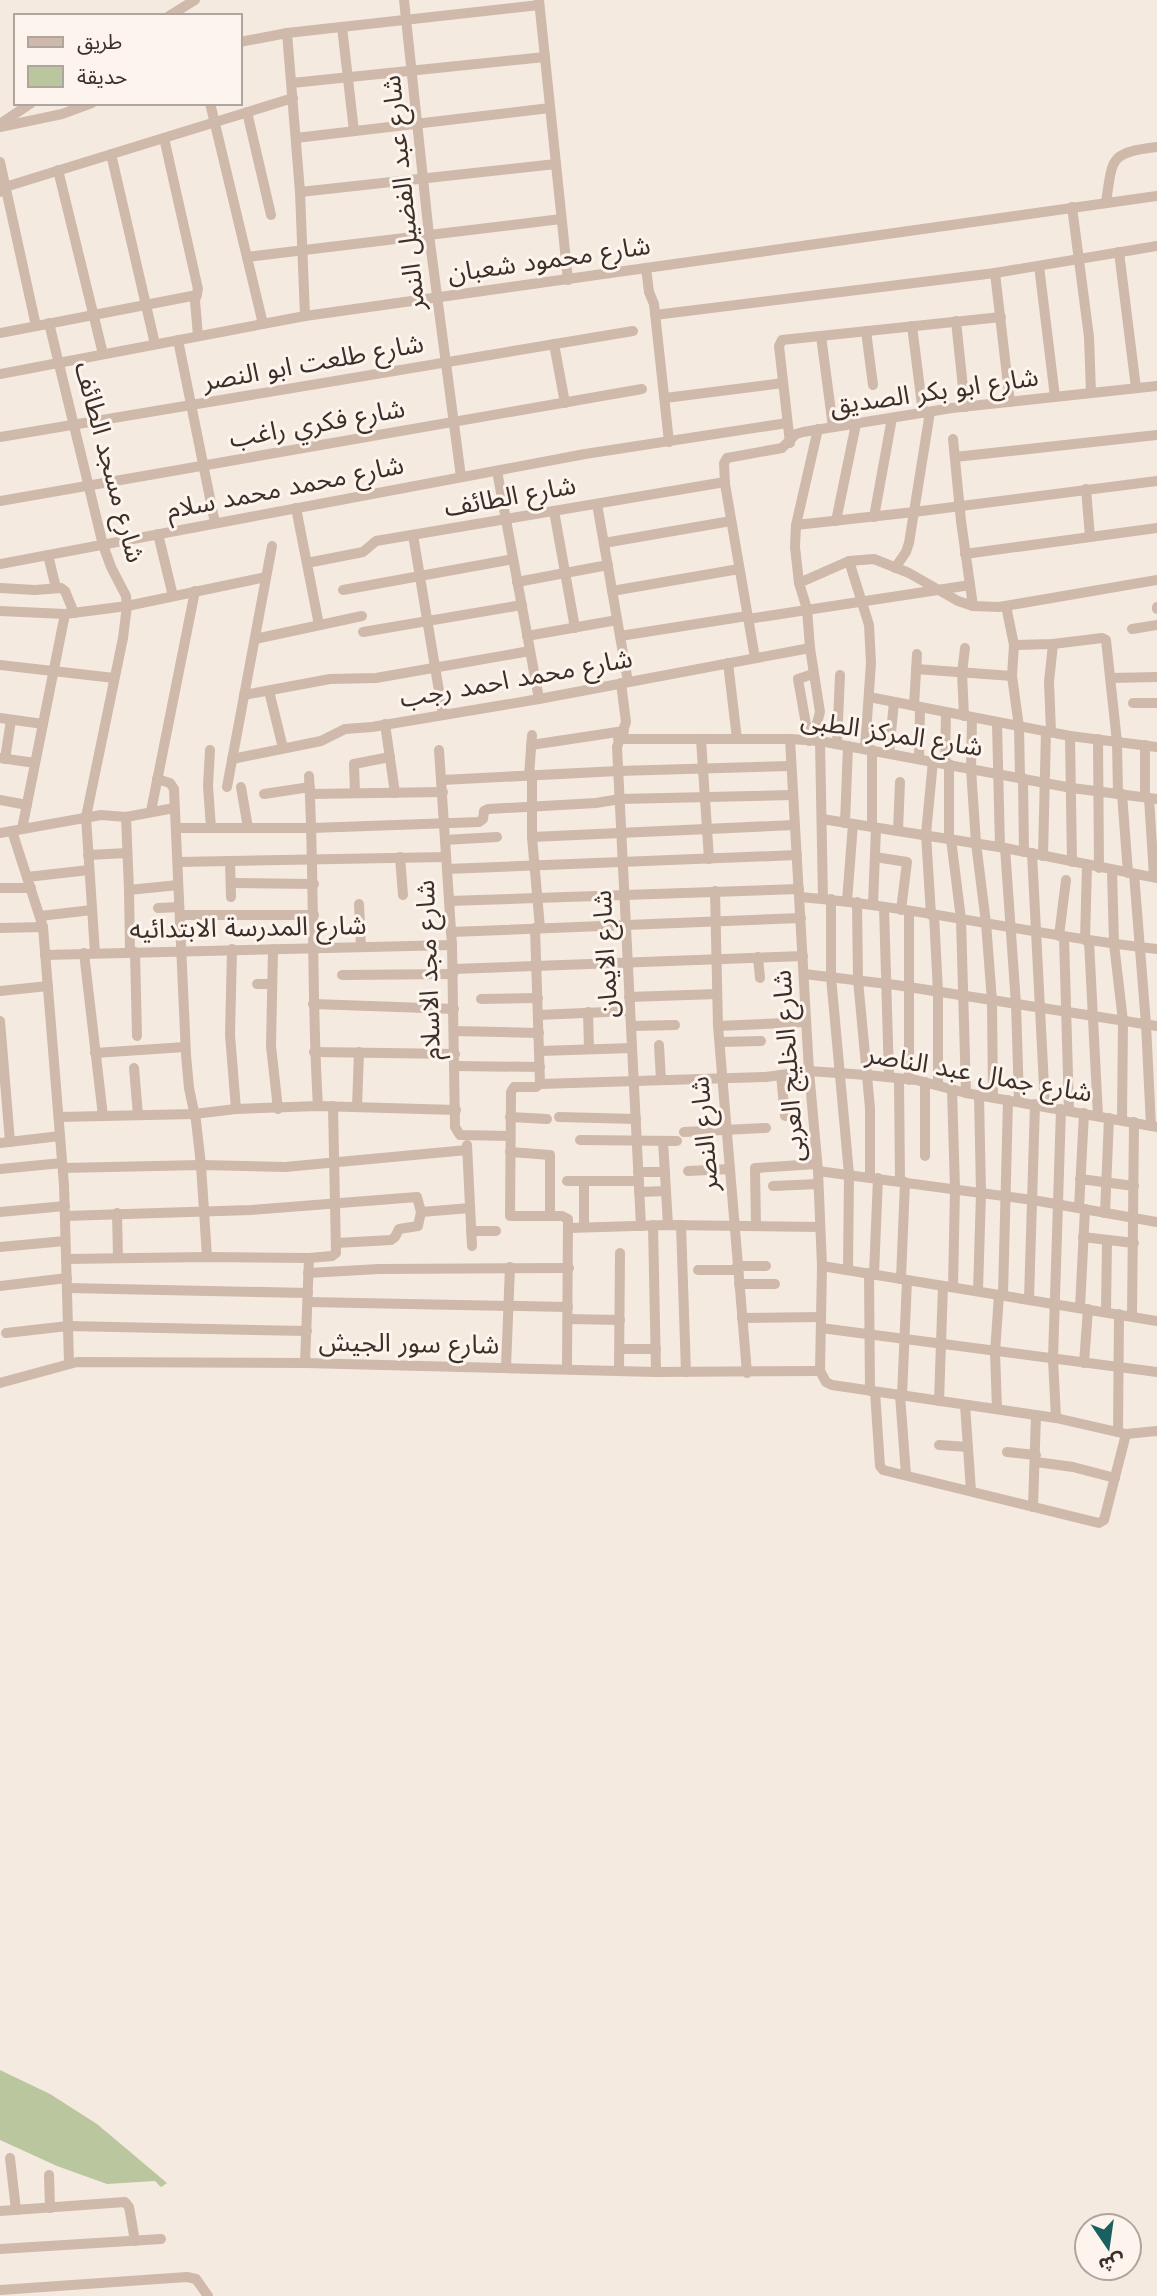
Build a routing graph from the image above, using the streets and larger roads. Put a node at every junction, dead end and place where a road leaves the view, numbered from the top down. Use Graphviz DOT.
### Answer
graph roads {
  1 [pos="195,0"];
  2 [pos="404,0"];
  3 [pos="539,2"];
  4 [pos="172,14"];
  5 [pos="406,20"];
  6 [pos="342,27"];
  7 [pos="286,33"];
  8 [pos="242,42"];
  9 [pos="545,57"];
  10 [pos="412,71"];
  11 [pos="348,78"];
  12 [pos="292,83"];
  13 [pos="293,98"];
  14 [pos="28,105"];
  15 [pos="87,105"];
  16 [pos="211,105"];
  17 [pos="550,108"];
  18 [pos="247,112"];
  19 [pos="215,122"];
  20 [pos="419,123"];
  21 [pos="0,125"];
  22 [pos="354,131"];
  23 [pos="164,138"];
  24 [pos="296,138"];
  25 [pos="1157,147"];
  26 [pos="111,154"];
  27 [pos="0,162"];
  28 [pos="556,164"];
  29 [pos="58,170"];
  30 [pos="424,178"];
  31 [pos="3,190"];
  32 [pos="300,192"];
  33 [pos="1157,196"];
  34 [pos="1106,202"];
  35 [pos="1072,207"];
  36 [pos="271,215"];
  37 [pos="561,219"];
  38 [pos="429,235"];
  39 [pos="1157,246"];
  40 [pos="303,250"];
  41 [pos="1119,252"];
  42 [pos="247,257"];
  43 [pos="1079,258"];
  44 [pos="1039,266"];
  45 [pos="646,268"];
  46 [pos="995,273"];
  47 [pos="568,280"];
  48 [pos="197,295"];
  49 [pos="437,297"];
  50 [pos="146,305"];
  51 [pos="93,315"];
  52 [pos="655,315"];
  53 [pos="305,316"];
  54 [pos="1000,317"];
  55 [pos="956,321"];
  56 [pos="49,323"];
  57 [pos="263,324"];
  58 [pos="36,326"];
  59 [pos="912,326"];
  60 [pos="633,331"];
  61 [pos="866,331"];
  62 [pos="0,333"];
  63 [pos="198,336"];
  64 [pos="821,336"];
  65 [pos="178,340"];
  66 [pos="155,344"];
  67 [pos="554,344"];
  68 [pos="103,354"];
  69 [pos="445,362"];
  70 [pos="59,363"];
  71 [pos="0,374"];
  72 [pos="783,383"];
  73 [pos="873,385"];
  74 [pos="1157,386"];
  75 [pos="1136,388"];
  76 [pos="642,389"];
  77 [pos="1091,393"];
  78 [pos="1055,397"];
  79 [pos="665,398"];
  80 [pos="1010,402"];
  81 [pos="565,403"];
  82 [pos="191,405"];
  83 [pos="965,407"];
  84 [pos="927,412"];
  85 [pos="892,418"];
  86 [pos="452,422"];
  87 [pos="787,423"];
  88 [pos="856,424"];
  89 [pos="74,425"];
  90 [pos="833,427"];
  91 [pos="818,429"];
  92 [pos="1157,435"];
  93 [pos="0,437"];
  94 [pos="953,439"];
  95 [pos="669,442"];
  96 [pos="790,443"];
  97 [pos="955,457"];
  98 [pos="203,466"];
  99 [pos="497,471"];
  100 [pos="461,477"];
  101 [pos="1157,481"];
  102 [pos="725,482"];
  103 [pos="89,486"];
  104 [pos="1086,489"];
  105 [pos="0,501"];
  106 [pos="597,504"];
  107 [pos="959,506"];
  108 [pos="296,508"];
  109 [pos="554,511"];
  110 [pos="914,512"];
  111 [pos="874,517"];
  112 [pos="506,519"];
  113 [pos="731,521"];
  114 [pos="836,521"];
  115 [pos="215,523"];
  116 [pos="796,525"];
  117 [pos="1157,528"];
  118 [pos="158,534"];
  119 [pos="414,535"];
  120 [pos="1090,537"];
  121 [pos="604,543"];
  122 [pos="103,544"];
  123 [pos="272,546"];
  124 [pos="965,554"];
  125 [pos="48,555"];
  126 [pos="513,559"];
  127 [pos="849,561"];
  128 [pos="307,563"];
  129 [pos="0,564"];
  130 [pos="608,565"];
  131 [pos="895,568"];
  132 [pos="739,569"];
  133 [pos="565,573"];
  134 [pos="420,576"];
  135 [pos="266,577"];
  136 [pos="1157,580"];
  137 [pos="517,582"];
  138 [pos="799,583"];
  139 [pos="970,585"];
  140 [pos="0,588"];
  141 [pos="56,588"];
  142 [pos="940,589"];
  143 [pos="343,590"];
  144 [pos="612,591"];
  145 [pos="195,592"];
  146 [pos="173,596"];
  147 [pos="862,601"];
  148 [pos="522,605"];
  149 [pos="127,606"];
  150 [pos="972,606"];
  151 [pos="1006,606"];
  152 [pos="807,609"];
  153 [pos="0,611"];
  154 [pos="69,614"];
  155 [pos="362,616"];
  156 [pos="748,617"];
  157 [pos="617,620"];
  158 [pos="428,621"];
  159 [pos="319,625"];
  160 [pos="1157,625"];
  161 [pos="575,628"];
  162 [pos="1132,629"];
  163 [pos="363,632"];
  164 [pos="527,636"];
  165 [pos="620,636"];
  166 [pos="255,639"];
  167 [pos="1053,644"];
  168 [pos="1014,645"];
  169 [pos="810,648"];
  170 [pos="965,648"];
  171 [pos="530,651"];
  172 [pos="917,654"];
  173 [pos="755,658"];
  174 [pos="728,663"];
  175 [pos="0,665"];
  176 [pos="435,668"];
  177 [pos="54,670"];
  178 [pos="916,670"];
  179 [pos="962,673"];
  180 [pos="839,675"];
  181 [pos="1012,676"];
  182 [pos="1157,677"];
  183 [pos="114,678"];
  184 [pos="1110,678"];
  185 [pos="625,683"];
  186 [pos="270,691"];
  187 [pos="244,695"];
  188 [pos="869,697"];
  189 [pos="539,699"];
  190 [pos="894,702"];
  191 [pos="1133,703"];
  192 [pos="1157,703"];
  193 [pos="917,707"];
  194 [pos="946,713"];
  195 [pos="443,715"];
  196 [pos="968,717"];
  197 [pos="6,719"];
  198 [pos="997,723"];
  199 [pos="43,724"];
  200 [pos="385,724"];
  201 [pos="1019,727"];
  202 [pos="1049,732"];
  203 [pos="621,735"];
  204 [pos="1070,736"];
  205 [pos="701,739"];
  206 [pos="737,739"];
  207 [pos="790,739"];
  208 [pos="1098,739"];
  209 [pos="815,741"];
  210 [pos="1117,742"];
  211 [pos="843,745"];
  212 [pos="1151,746"];
  213 [pos="283,748"];
  214 [pos="868,749"];
  215 [pos="210,750"];
  216 [pos="439,750"];
  217 [pos="890,753"];
  218 [pos="390,757"];
  219 [pos="2,758"];
  220 [pos="919,758"];
  221 [pos="232,759"];
  222 [pos="933,761"];
  223 [pos="35,764"];
  224 [pos="947,764"];
  225 [pos="791,766"];
  226 [pos="703,769"];
  227 [pos="971,769"];
  228 [pos="618,771"];
  229 [pos="997,773"];
  230 [pos="530,776"];
  231 [pos="1022,778"];
  232 [pos="158,779"];
  233 [pos="900,782"];
  234 [pos="1045,782"];
  235 [pos="310,786"];
  236 [pos="443,786"];
  237 [pos="227,787"];
  238 [pos="241,787"];
  239 [pos="1072,788"];
  240 [pos="1098,791"];
  241 [pos="355,793"];
  242 [pos="395,793"];
  243 [pos="264,794"];
  244 [pos="1120,794"];
  245 [pos="792,795"];
  246 [pos="705,796"];
  247 [pos="1150,798"];
  248 [pos="620,799"];
  249 [pos="0,800"];
  250 [pos="27,805"];
  251 [pos="532,807"];
  252 [pos="174,808"];
  253 [pos="151,811"];
  254 [pos="86,817"];
  255 [pos="125,817"];
  256 [pos="822,820"];
  257 [pos="444,824"];
  258 [pos="849,824"];
  259 [pos="794,825"];
  260 [pos="177,828"];
  261 [pos="211,828"];
  262 [pos="248,828"];
  263 [pos="312,828"];
  264 [pos="874,828"];
  265 [pos="708,829"];
  266 [pos="17,830"];
  267 [pos="898,831"];
  268 [pos="621,832"];
  269 [pos="0,833"];
  270 [pos="926,834"];
  271 [pos="532,836"];
  272 [pos="497,837"];
  273 [pos="950,839"];
  274 [pos="445,840"];
  275 [pos="976,843"];
  276 [pos="1003,848"];
  277 [pos="127,853"];
  278 [pos="1033,854"];
  279 [pos="88,855"];
  280 [pos="797,855"];
  281 [pos="446,857"];
  282 [pos="875,857"];
  283 [pos="400,858"];
  284 [pos="313,859"];
  285 [pos="709,859"];
  286 [pos="230,861"];
  287 [pos="177,862"];
  288 [pos="1072,862"];
  289 [pos="623,864"];
  290 [pos="1093,866"];
  291 [pos="536,867"];
  292 [pos="447,869"];
  293 [pos="89,870"];
  294 [pos="1112,870"];
  295 [pos="1131,873"];
  296 [pos="1155,877"];
  297 [pos="1066,880"];
  298 [pos="29,883"];
  299 [pos="231,883"];
  300 [pos="314,884"];
  301 [pos="178,885"];
  302 [pos="0,888"];
  303 [pos="129,890"];
  304 [pos="715,891"];
  305 [pos="799,893"];
  306 [pos="624,894"];
  307 [pos="403,895"];
  308 [pos="231,897"];
  309 [pos="538,898"];
  310 [pos="827,899"];
  311 [pos="449,901"];
  312 [pos="852,901"];
  313 [pos="359,904"];
  314 [pos="878,906"];
  315 [pos="158,908"];
  316 [pos="92,910"];
  317 [pos="179,911"];
  318 [pos="905,911"];
  319 [pos="314,915"];
  320 [pos="932,915"];
  321 [pos="801,918"];
  322 [pos="961,919"];
  323 [pos="714,920"];
  324 [pos="41,921"];
  325 [pos="986,923"];
  326 [pos="626,925"];
  327 [pos="1010,927"];
  328 [pos="0,928"];
  329 [pos="537,928"];
  330 [pos="451,932"];
  331 [pos="1037,932"];
  332 [pos="1061,936"];
  333 [pos="1087,940"];
  334 [pos="1114,944"];
  335 [pos="452,945"];
  336 [pos="361,947"];
  337 [pos="1139,947"];
  338 [pos="314,948"];
  339 [pos="232,949"];
  340 [pos="273,949"];
  341 [pos="1157,949"];
  342 [pos="181,950"];
  343 [pos="133,952"];
  344 [pos="90,953"];
  345 [pos="45,955"];
  346 [pos="803,956"];
  347 [pos="758,957"];
  348 [pos="716,958"];
  349 [pos="628,962"];
  350 [pos="537,966"];
  351 [pos="453,972"];
  352 [pos="804,974"];
  353 [pos="342,975"];
  354 [pos="831,977"];
  355 [pos="760,978"];
  356 [pos="858,981"];
  357 [pos="257,984"];
  358 [pos="272,984"];
  359 [pos="885,984"];
  360 [pos="48,986"];
  361 [pos="910,988"];
  362 [pos="0,991"];
  363 [pos="938,992"];
  364 [pos="717,994"];
  365 [pos="964,996"];
  366 [pos="629,997"];
  367 [pos="538,998"];
  368 [pos="481,999"];
  369 [pos="992,1001"];
  370 [pos="313,1004"];
  371 [pos="1016,1004"];
  372 [pos="1041,1008"];
  373 [pos="454,1009"];
  374 [pos="630,1011"];
  375 [pos="588,1012"];
  376 [pos="1066,1012"];
  377 [pos="538,1015"];
  378 [pos="1094,1016"];
  379 [pos="0,1021"];
  380 [pos="1123,1021"];
  381 [pos="806,1023"];
  382 [pos="675,1025"];
  383 [pos="1152,1025"];
  384 [pos="631,1026"];
  385 [pos="718,1026"];
  386 [pos="454,1031"];
  387 [pos="539,1033"];
  388 [pos="137,1035"];
  389 [pos="761,1041"];
  390 [pos="719,1042"];
  391 [pos="659,1045"];
  392 [pos="186,1046"];
  393 [pos="632,1048"];
  394 [pos="589,1049"];
  395 [pos="540,1051"];
  396 [pos="314,1052"];
  397 [pos="359,1052"];
  398 [pos="95,1053"];
  399 [pos="455,1054"];
  400 [pos="455,1066"];
  401 [pos="540,1067"];
  402 [pos="134,1068"];
  403 [pos="809,1071"];
  404 [pos="839,1073"];
  405 [pos="781,1075"];
  406 [pos="867,1075"];
  407 [pos="722,1078"];
  408 [pos="899,1079"];
  409 [pos="661,1080"];
  410 [pos="634,1081"];
  411 [pos="925,1082"];
  412 [pos="540,1084"];
  413 [pos="938,1085"];
  414 [pos="952,1089"];
  415 [pos="967,1093"];
  416 [pos="979,1095"];
  417 [pos="992,1097"];
  418 [pos="1013,1100"];
  419 [pos="1040,1105"];
  420 [pos="333,1106"];
  421 [pos="318,1107"];
  422 [pos="357,1107"];
  423 [pos="236,1109"];
  424 [pos="278,1109"];
  425 [pos="456,1110"];
  426 [pos="1065,1110"];
  427 [pos="1084,1113"];
  428 [pos="194,1114"];
  429 [pos="138,1115"];
  430 [pos="103,1116"];
  431 [pos="785,1116"];
  432 [pos="59,1117"];
  433 [pos="510,1117"];
  434 [pos="1103,1117"];
  435 [pos="636,1119"];
  436 [pos="1122,1120"];
  437 [pos="1134,1122"];
  438 [pos="1154,1126"];
  439 [pos="766,1128"];
  440 [pos="727,1130"];
  441 [pos="467,1135"];
  442 [pos="60,1136"];
  443 [pos="510,1136"];
  444 [pos="580,1140"];
  445 [pos="663,1141"];
  446 [pos="5,1142"];
  447 [pos="637,1142"];
  448 [pos="467,1150"];
  449 [pos="510,1152"];
  450 [pos="925,1156"];
  451 [pos="336,1164"];
  452 [pos="63,1165"];
  453 [pos="201,1165"];
  454 [pos="818,1167"];
  455 [pos="0,1169"];
  456 [pos="730,1169"];
  457 [pos="688,1171"];
  458 [pos="665,1172"];
  459 [pos="849,1174"];
  460 [pos="874,1178"];
  461 [pos="1080,1179"];
  462 [pos="567,1181"];
  463 [pos="584,1181"];
  464 [pos="903,1181"];
  465 [pos="639,1182"];
  466 [pos="1106,1182"];
  467 [pos="818,1184"];
  468 [pos="773,1186"];
  469 [pos="1135,1186"];
  470 [pos="955,1189"];
  471 [pos="666,1191"];
  472 [pos="981,1193"];
  473 [pos="1006,1197"];
  474 [pos="1033,1200"];
  475 [pos="336,1204"];
  476 [pos="1058,1205"];
  477 [pos="470,1209"];
  478 [pos="1082,1209"];
  479 [pos="65,1211"];
  480 [pos="0,1212"];
  481 [pos="205,1212"];
  482 [pos="421,1212"];
  483 [pos="117,1213"];
  484 [pos="1105,1213"];
  485 [pos="550,1216"];
  486 [pos="1135,1218"];
  487 [pos="1157,1222"];
  488 [pos="653,1225"];
  489 [pos="668,1225"];
  490 [pos="681,1225"];
  491 [pos="641,1226"];
  492 [pos="734,1226"];
  493 [pos="757,1226"];
  494 [pos="584,1227"];
  495 [pos="820,1227"];
  496 [pos="569,1228"];
  497 [pos="471,1231"];
  498 [pos="496,1231"];
  499 [pos="1083,1237"];
  500 [pos="1107,1240"];
  501 [pos="65,1241"];
  502 [pos="336,1243"];
  503 [pos="1134,1243"];
  504 [pos="472,1246"];
  505 [pos="0,1247"];
  506 [pos="620,1253"];
  507 [pos="118,1257"];
  508 [pos="207,1257"];
  509 [pos="309,1258"];
  510 [pos="66,1259"];
  511 [pos="766,1265"];
  512 [pos="822,1266"];
  513 [pos="510,1267"];
  514 [pos="569,1268"];
  515 [pos="737,1268"];
  516 [pos="698,1269"];
  517 [pos="848,1270"];
  518 [pos="308,1273"];
  519 [pos="872,1274"];
  520 [pos="904,1279"];
  521 [pos="67,1283"];
  522 [pos="739,1284"];
  523 [pos="775,1284"];
  524 [pos="0,1286"];
  525 [pos="948,1286"];
  526 [pos="978,1291"];
  527 [pos="1001,1295"];
  528 [pos="308,1297"];
  529 [pos="1029,1299"];
  530 [pos="1054,1303"];
  531 [pos="508,1305"];
  532 [pos="1084,1308"];
  533 [pos="1106,1312"];
  534 [pos="568,1313"];
  535 [pos="1119,1314"];
  536 [pos="1132,1316"];
  537 [pos="742,1318"];
  538 [pos="620,1320"];
  539 [pos="1157,1321"];
  540 [pos="821,1322"];
  541 [pos="68,1326"];
  542 [pos="307,1331"];
  543 [pos="6,1333"];
  544 [pos="869,1334"];
  545 [pos="904,1339"];
  546 [pos="940,1344"];
  547 [pos="620,1349"];
  548 [pos="656,1349"];
  549 [pos="995,1352"];
  550 [pos="1053,1359"];
  551 [pos="69,1363"];
  552 [pos="305,1363"];
  553 [pos="1084,1363"];
  554 [pos="1117,1366"];
  555 [pos="506,1367"];
  556 [pos="567,1368"];
  557 [pos="620,1370"];
  558 [pos="820,1371"];
  559 [pos="656,1372"];
  560 [pos="686,1372"];
  561 [pos="1157,1372"];
  562 [pos="747,1373"];
  563 [pos="0,1383"];
  564 [pos="873,1391"];
  565 [pos="901,1396"];
  566 [pos="939,1401"];
  567 [pos="965,1405"];
  568 [pos="997,1409"];
  569 [pos="1036,1415"];
  570 [pos="1056,1418"];
  571 [pos="1157,1431"];
  572 [pos="1122,1433"];
  573 [pos="939,1445"];
  574 [pos="968,1447"];
  575 [pos="1007,1452"];
  576 [pos="1036,1459"];
  577 [pos="906,1475"];
  578 [pos="1115,1478"];
  579 [pos="971,1491"];
  580 [pos="1033,1507"];
  581 [pos="10,2158"];
  582 [pos="48,2175"];
  583 [pos="50,2208"];
  584 [pos="16,2210"];
  585 [pos="0,2211"];
  586 [pos="161,2239"];
  587 [pos="135,2241"];
  588 [pos="0,2249"];
  589 [pos="0,2290"];
  590 [pos="208,2296"];
  1 -- 4 [label="street"];
  2 -- 5 [label="street, شارع عبد الفضيل النمر"];
  3 -- 5 [label="street"];
  3 -- 9 [label="street"];
  5 -- 6 [label="street"];
  5 -- 10 [label="street, شارع عبد الفضيل النمر"];
  6 -- 7 [label="street"];
  6 -- 11 [label="street"];
  7 -- 8 [label="street"];
  7 -- 12 [label="street"];
  9 -- 10 [label="street"];
  9 -- 17 [label="street"];
  10 -- 11 [label="street"];
  10 -- 20 [label="street, شارع عبد الفضيل النمر"];
  11 -- 12 [label="street"];
  11 -- 22 [label="street"];
  12 -- 13 [label="street"];
  13 -- 18 [label="street"];
  13 -- 24 [label="street"];
  14 -- 21 [label="street"];
  15 -- 21 [label="street"];
  16 -- 19 [label="street"];
  17 -- 20 [label="street"];
  17 -- 28 [label="street"];
  18 -- 19 [label="street"];
  18 -- 36 [label="street"];
  19 -- 23 [label="street"];
  19 -- 42 [label="street"];
  20 -- 22 [label="street"];
  20 -- 30 [label="street, شارع عبد الفضيل النمر"];
  22 -- 24 [label="street"];
  23 -- 26 [label="street"];
  23 -- 48 [label="street"];
  24 -- 32 [label="street"];
  25 -- 34 [label="street"];
  26 -- 29 [label="street"];
  26 -- 50 [label="street"];
  27 -- 31 [label="street"];
  28 -- 30 [label="street"];
  28 -- 37 [label="street"];
  29 -- 31 [label="street"];
  29 -- 51 [label="street"];
  30 -- 32 [label="street"];
  30 -- 38 [label="street, شارع عبد الفضيل النمر"];
  31 -- 58 [label="street"];
  32 -- 40 [label="street"];
  33 -- 34 [label="street, شارع محمود شعبان"];
  34 -- 35 [label="street, شارع محمود شعبان"];
  35 -- 43 [label="street"];
  35 -- 45 [label="street, شارع محمود شعبان"];
  37 -- 38 [label="street"];
  37 -- 47 [label="street"];
  38 -- 40 [label="street"];
  38 -- 49 [label="street, شارع عبد الفضيل النمر"];
  39 -- 41 [label="street"];
  40 -- 42 [label="street"];
  40 -- 53 [label="street"];
  41 -- 43 [label="street"];
  41 -- 75 [label="street"];
  42 -- 57 [label="street"];
  43 -- 44 [label="street"];
  43 -- 77 [label="street"];
  44 -- 46 [label="street"];
  44 -- 78 [label="street"];
  45 -- 47 [label="street, شارع محمود شعبان"];
  45 -- 52 [label="street"];
  46 -- 52 [label="street"];
  46 -- 54 [label="street"];
  47 -- 49 [label="street, شارع محمود شعبان"];
  48 -- 50 [label="street"];
  48 -- 63 [label="street"];
  49 -- 53 [label="street, شارع محمود شعبان"];
  49 -- 69 [label="street, شارع عبد الفضيل النمر"];
  50 -- 51 [label="street"];
  50 -- 66 [label="street"];
  51 -- 56 [label="street"];
  51 -- 68 [label="street"];
  52 -- 79 [label="street"];
  53 -- 57 [label="street, شارع محمود شعبان"];
  54 -- 55 [label="street"];
  54 -- 80 [label="street"];
  55 -- 59 [label="street"];
  55 -- 83 [label="street"];
  56 -- 58 [label="street"];
  56 -- 70 [label="street, شارع مسجد الطائف"];
  57 -- 63 [label="street, شارع محمود شعبان"];
  58 -- 62 [label="street"];
  59 -- 61 [label="street"];
  59 -- 84 [label="street"];
  60 -- 67 [label="street, شارع طلعت ابو النصر"];
  61 -- 64 [label="street"];
  61 -- 73 [label="street"];
  63 -- 65 [label="street, شارع محمود شعبان"];
  64 -- 72 [label="street"];
  64 -- 90 [label="street"];
  65 -- 66 [label="street, شارع محمود شعبان"];
  65 -- 82 [label="street"];
  66 -- 68 [label="street, شارع محمود شعبان"];
  67 -- 69 [label="street, شارع طلعت ابو النصر"];
  67 -- 81 [label="street"];
  68 -- 70 [label="street, شارع محمود شعبان"];
  69 -- 82 [label="street, شارع طلعت ابو النصر"];
  69 -- 86 [label="street, شارع عبد الفضيل النمر"];
  70 -- 71 [label="street, شارع محمود شعبان"];
  70 -- 89 [label="street, شارع مسجد الطائف"];
  72 -- 79 [label="street"];
  72 -- 87 [label="street"];
  74 -- 75 [label="street, شارع ابو بكر الصديق"];
  75 -- 77 [label="street, شارع ابو بكر الصديق"];
  76 -- 81 [label="street, شارع فكري راغب"];
  77 -- 78 [label="street, شارع ابو بكر الصديق"];
  78 -- 80 [label="street, شارع ابو بكر الصديق"];
  79 -- 95 [label="street"];
  80 -- 83 [label="street, شارع ابو بكر الصديق"];
  81 -- 86 [label="street, شارع فكري راغب"];
  82 -- 89 [label="street, شارع طلعت ابو النصر"];
  82 -- 98 [label="street"];
  83 -- 84 [label="street, شارع ابو بكر الصديق"];
  84 -- 85 [label="street, شارع ابو بكر الصديق"];
  84 -- 110 [label="street"];
  85 -- 88 [label="street, شارع ابو بكر الصديق"];
  85 -- 111 [label="street"];
  86 -- 98 [label="street, شارع فكري راغب"];
  86 -- 100 [label="street, شارع عبد الفضيل النمر"];
  87 -- 95 [label="street, شارع محمد محمد سلام"];
  87 -- 96 [label="street"];
  88 -- 90 [label="street, شارع ابو بكر الصديق"];
  88 -- 114 [label="street"];
  89 -- 93 [label="street, شارع طلعت ابو النصر"];
  89 -- 103 [label="street, شارع مسجد الطائف"];
  90 -- 91 [label="street, شارع ابو بكر الصديق"];
  91 -- 96 [label="street, شارع ابو بكر الصديق"];
  91 -- 116 [label="street"];
  92 -- 97 [label="street"];
  94 -- 97 [label="street"];
  95 -- 99 [label="street, شارع محمد محمد سلام"];
  96 -- 102 [label="street, شارع ابو بكر الصديق"];
  97 -- 107 [label="street"];
  98 -- 103 [label="street, شارع فكري راغب"];
  98 -- 115 [label="street"];
  99 -- 100 [label="street, شارع محمد محمد سلام"];
  99 -- 112 [label="street"];
  100 -- 108 [label="street, شارع محمد محمد سلام"];
  101 -- 104 [label="street"];
  102 -- 106 [label="street, شارع الطائف"];
  102 -- 113 [label="street"];
  103 -- 105 [label="street, شارع فكري راغب"];
  103 -- 122 [label="street, شارع مسجد الطائف"];
  104 -- 107 [label="street"];
  104 -- 120 [label="street"];
  106 -- 109 [label="street, شارع الطائف"];
  106 -- 121 [label="street, شارع الايمان"];
  107 -- 110 [label="street"];
  107 -- 124 [label="street"];
  108 -- 115 [label="street, شارع محمد محمد سلام"];
  108 -- 128 [label="street"];
  109 -- 112 [label="street, شارع الطائف"];
  109 -- 133 [label="street"];
  110 -- 111 [label="street"];
  110 -- 131 [label="street"];
  111 -- 114 [label="street"];
  112 -- 119 [label="street, شارع الطائف"];
  112 -- 126 [label="street"];
  113 -- 121 [label="street"];
  113 -- 132 [label="street"];
  114 -- 116 [label="street"];
  115 -- 118 [label="street, شارع محمد محمد سلام"];
  116 -- 138 [label="street"];
  117 -- 120 [label="street"];
  118 -- 122 [label="street, شارع محمد محمد سلام"];
  118 -- 146 [label="street"];
  119 -- 128 [label="street, شارع الطائف"];
  119 -- 134 [label="street"];
  120 -- 124 [label="street"];
  121 -- 130 [label="street, شارع الايمان"];
  122 -- 125 [label="street, شارع محمد محمد سلام"];
  122 -- 149 [label="street, شارع مسجد الطائف"];
  123 -- 135 [label="street"];
  124 -- 139 [label="street"];
  125 -- 129 [label="street, شارع محمد محمد سلام"];
  125 -- 141 [label="street"];
  126 -- 134 [label="street"];
  126 -- 137 [label="street"];
  127 -- 131 [label="street"];
  127 -- 138 [label="street"];
  127 -- 147 [label="street"];
  128 -- 159 [label="street"];
  130 -- 133 [label="street"];
  130 -- 144 [label="street, شارع الايمان"];
  131 -- 142 [label="street"];
  132 -- 144 [label="street"];
  132 -- 156 [label="street"];
  133 -- 137 [label="street"];
  133 -- 161 [label="street"];
  134 -- 143 [label="street"];
  134 -- 158 [label="street"];
  135 -- 145 [label="street"];
  135 -- 166 [label="street"];
  136 -- 151 [label="street"];
  137 -- 148 [label="street"];
  138 -- 152 [label="street"];
  139 -- 142 [label="street"];
  139 -- 150 [label="street"];
  140 -- 141 [label="street"];
  141 -- 154 [label="street"];
  142 -- 147 [label="street"];
  142 -- 150 [label="street"];
  144 -- 157 [label="street, شارع الايمان"];
  145 -- 146 [label="street"];
  145 -- 232 [label="street"];
  146 -- 149 [label="street"];
  147 -- 152 [label="street"];
  147 -- 188 [label="street"];
  148 -- 158 [label="street"];
  148 -- 164 [label="street"];
  149 -- 154 [label="street"];
  149 -- 183 [label="street, شارع مسجد الطائف"];
  150 -- 151 [label="street"];
  151 -- 168 [label="street"];
  152 -- 156 [label="street"];
  152 -- 169 [label="street"];
  153 -- 154 [label="street"];
  154 -- 177 [label="street"];
  155 -- 159 [label="street"];
  156 -- 165 [label="street"];
  156 -- 173 [label="street"];
  157 -- 161 [label="street"];
  157 -- 165 [label="street, شارع الايمان"];
  158 -- 163 [label="street"];
  158 -- 176 [label="street"];
  159 -- 166 [label="street"];
  160 -- 162 [label="street"];
  161 -- 164 [label="street"];
  164 -- 171 [label="street"];
  165 -- 185 [label="street, شارع الايمان"];
  166 -- 187 [label="street"];
  167 -- 168 [label="street"];
  167 -- 184 [label="street"];
  167 -- 202 [label="street"];
  168 -- 181 [label="street"];
  169 -- 173 [label="street, شارع محمد احمد رجب"];
  169 -- 209 [label="street"];
  170 -- 179 [label="street"];
  171 -- 176 [label="street"];
  171 -- 189 [label="street"];
  172 -- 178 [label="street"];
  173 -- 174 [label="street, شارع محمد احمد رجب"];
  174 -- 185 [label="street, شارع محمد احمد رجب"];
  174 -- 206 [label="street"];
  175 -- 177 [label="street"];
  176 -- 186 [label="street"];
  176 -- 195 [label="street"];
  177 -- 183 [label="street"];
  177 -- 199 [label="street"];
  178 -- 179 [label="street"];
  178 -- 193 [label="street"];
  179 -- 181 [label="street"];
  179 -- 196 [label="street"];
  180 -- 211 [label="street"];
  181 -- 201 [label="street"];
  182 -- 184 [label="street"];
  183 -- 254 [label="street, شارع مسجد الطائف"];
  184 -- 210 [label="street"];
  185 -- 189 [label="street, شارع محمد احمد رجب"];
  185 -- 203 [label="street, شارع الايمان"];
  186 -- 187 [label="street"];
  186 -- 213 [label="street"];
  187 -- 221 [label="street"];
  188 -- 190 [label="street"];
  188 -- 214 [label="street"];
  189 -- 195 [label="street, شارع محمد احمد رجب"];
  190 -- 193 [label="street"];
  190 -- 217 [label="street"];
  191 -- 192 [label="street"];
  193 -- 194 [label="street"];
  193 -- 220 [label="street"];
  194 -- 196 [label="street"];
  194 -- 224 [label="street"];
  195 -- 200 [label="street, شارع محمد احمد رجب"];
  196 -- 198 [label="street"];
  196 -- 227 [label="street"];
  197 -- 199 [label="street"];
  197 -- 219 [label="street"];
  198 -- 201 [label="street"];
  198 -- 229 [label="street"];
  199 -- 223 [label="street"];
  200 -- 213 [label="street, شارع محمد احمد رجب"];
  200 -- 218 [label="street"];
  201 -- 202 [label="street"];
  201 -- 231 [label="street"];
  202 -- 204 [label="street"];
  202 -- 234 [label="street"];
  203 -- 205 [label="street, شارع المركز الطبى"];
  203 -- 228 [label="street, شارع الايمان"];
  203 -- 230 [label="street, شارع المركز الطبى"];
  204 -- 208 [label="street"];
  204 -- 239 [label="street"];
  205 -- 206 [label="street, شارع المركز الطبى"];
  205 -- 226 [label="street"];
  206 -- 207 [label="street, شارع المركز الطبى"];
  207 -- 209 [label="street, شارع المركز الطبى"];
  207 -- 225 [label="street, شارع الخليج العربى"];
  208 -- 210 [label="street"];
  208 -- 240 [label="street"];
  209 -- 211 [label="street, شارع المركز الطبى"];
  209 -- 256 [label="street"];
  210 -- 212 [label="street"];
  210 -- 244 [label="street"];
  211 -- 214 [label="street, شارع المركز الطبى"];
  211 -- 258 [label="street"];
  212 -- 247 [label="street"];
  213 -- 221 [label="street, شارع محمد احمد رجب"];
  214 -- 217 [label="street, شارع المركز الطبى"];
  214 -- 264 [label="street"];
  215 -- 261 [label="street"];
  216 -- 236 [label="street, شارع مجد الاسلام"];
  217 -- 220 [label="street, شارع المركز الطبى"];
  218 -- 241 [label="street"];
  218 -- 242 [label="street"];
  219 -- 223 [label="street"];
  220 -- 222 [label="street, شارع المركز الطبى"];
  221 -- 237 [label="street"];
  222 -- 224 [label="street, شارع المركز الطبى"];
  222 -- 270 [label="street"];
  223 -- 250 [label="street"];
  224 -- 227 [label="street, شارع المركز الطبى"];
  224 -- 273 [label="street"];
  225 -- 226 [label="street"];
  225 -- 245 [label="street, شارع الخليج العربى"];
  226 -- 228 [label="street"];
  226 -- 246 [label="street"];
  227 -- 229 [label="street, شارع المركز الطبى"];
  227 -- 275 [label="street"];
  228 -- 230 [label="street"];
  228 -- 248 [label="street, شارع الايمان"];
  229 -- 231 [label="street, شارع المركز الطبى"];
  229 -- 276 [label="street"];
  230 -- 236 [label="street"];
  230 -- 251 [label="street"];
  231 -- 234 [label="street, شارع المركز الطبى"];
  231 -- 278 [label="street"];
  232 -- 252 [label="street"];
  232 -- 253 [label="street"];
  233 -- 267 [label="street"];
  234 -- 239 [label="street, شارع المركز الطبى"];
  234 -- 278 [label="street"];
  235 -- 241 [label="street"];
  235 -- 243 [label="street"];
  235 -- 263 [label="street"];
  236 -- 242 [label="street"];
  236 -- 257 [label="street, شارع مجد الاسلام"];
  238 -- 262 [label="street"];
  239 -- 240 [label="street, شارع المركز الطبى"];
  239 -- 288 [label="street"];
  240 -- 244 [label="street, شارع المركز الطبى"];
  240 -- 290 [label="street"];
  241 -- 242 [label="street"];
  244 -- 247 [label="street, شارع المركز الطبى"];
  244 -- 295 [label="street"];
  245 -- 246 [label="street"];
  245 -- 259 [label="street, شارع الخليج العربى"];
  246 -- 248 [label="street"];
  246 -- 265 [label="street"];
  247 -- 296 [label="street"];
  248 -- 251 [label="street"];
  248 -- 268 [label="street, شارع الايمان"];
  249 -- 250 [label="street"];
  250 -- 266 [label="street"];
  251 -- 257 [label="street"];
  251 -- 271 [label="street"];
  252 -- 253 [label="street"];
  252 -- 260 [label="street"];
  253 -- 255 [label="street"];
  254 -- 255 [label="street"];
  254 -- 266 [label="street"];
  254 -- 279 [label="street"];
  255 -- 277 [label="street"];
  256 -- 258 [label="street"];
  256 -- 310 [label="street"];
  257 -- 263 [label="street"];
  257 -- 274 [label="street, شارع مجد الاسلام"];
  258 -- 264 [label="street"];
  258 -- 312 [label="street"];
  259 -- 265 [label="street"];
  259 -- 280 [label="street, شارع الخليج العربى"];
  260 -- 261 [label="street"];
  260 -- 287 [label="street"];
  261 -- 262 [label="street"];
  262 -- 263 [label="street"];
  263 -- 284 [label="street"];
  264 -- 267 [label="street"];
  264 -- 282 [label="street"];
  265 -- 268 [label="street"];
  265 -- 285 [label="street"];
  266 -- 269 [label="street"];
  266 -- 298 [label="street"];
  267 -- 270 [label="street"];
  268 -- 271 [label="street"];
  268 -- 289 [label="street, شارع الايمان"];
  270 -- 273 [label="street"];
  270 -- 320 [label="street"];
  271 -- 291 [label="street"];
  272 -- 274 [label="street"];
  273 -- 275 [label="street"];
  273 -- 322 [label="street"];
  274 -- 281 [label="street, شارع مجد الاسلام"];
  275 -- 276 [label="street"];
  275 -- 325 [label="street"];
  276 -- 278 [label="street"];
  276 -- 327 [label="street"];
  277 -- 279 [label="street"];
  277 -- 303 [label="street"];
  278 -- 288 [label="street"];
  278 -- 331 [label="street"];
  279 -- 293 [label="street"];
  280 -- 285 [label="street"];
  280 -- 305 [label="street, شارع الخليج العربى"];
  281 -- 283 [label="street"];
  281 -- 292 [label="street, شارع مجد الاسلام"];
  282 -- 314 [label="street"];
  282 -- 318 [label="street"];
  283 -- 284 [label="street"];
  283 -- 307 [label="street"];
  284 -- 286 [label="street"];
  284 -- 300 [label="street"];
  285 -- 289 [label="street"];
  286 -- 287 [label="street"];
  286 -- 299 [label="street"];
  287 -- 301 [label="street"];
  288 -- 290 [label="street"];
  289 -- 291 [label="street"];
  289 -- 306 [label="street, شارع الايمان"];
  290 -- 294 [label="street"];
  290 -- 333 [label="street"];
  291 -- 292 [label="street"];
  291 -- 309 [label="street"];
  292 -- 311 [label="street, شارع مجد الاسلام"];
  293 -- 298 [label="street"];
  293 -- 316 [label="street"];
  294 -- 295 [label="street"];
  294 -- 334 [label="street"];
  295 -- 296 [label="street"];
  295 -- 337 [label="street"];
  297 -- 332 [label="street"];
  298 -- 302 [label="street"];
  298 -- 324 [label="street"];
  299 -- 300 [label="street"];
  299 -- 308 [label="street"];
  300 -- 319 [label="street"];
  301 -- 303 [label="street"];
  301 -- 317 [label="street"];
  303 -- 343 [label="street"];
  304 -- 305 [label="street"];
  304 -- 306 [label="street"];
  304 -- 323 [label="street, شارع النصر"];
  305 -- 310 [label="street"];
  305 -- 321 [label="street, شارع الخليج العربى"];
  306 -- 309 [label="street"];
  306 -- 326 [label="street, شارع الايمان"];
  309 -- 311 [label="street"];
  309 -- 329 [label="street"];
  310 -- 312 [label="street"];
  310 -- 354 [label="street"];
  311 -- 330 [label="street, شارع مجد الاسلام"];
  312 -- 314 [label="street"];
  312 -- 356 [label="street"];
  313 -- 336 [label="street"];
  314 -- 318 [label="street"];
  314 -- 359 [label="street"];
  315 -- 317 [label="street"];
  316 -- 324 [label="street"];
  316 -- 344 [label="street"];
  317 -- 319 [label="street"];
  317 -- 342 [label="street"];
  318 -- 320 [label="street"];
  318 -- 361 [label="street"];
  319 -- 338 [label="street"];
  320 -- 322 [label="street"];
  320 -- 363 [label="street"];
  321 -- 323 [label="street"];
  321 -- 346 [label="street, شارع الخليج العربى"];
  322 -- 325 [label="street"];
  322 -- 365 [label="street"];
  323 -- 326 [label="street"];
  323 -- 348 [label="street, شارع النصر"];
  324 -- 328 [label="street"];
  324 -- 345 [label="street"];
  325 -- 327 [label="street"];
  325 -- 369 [label="street"];
  326 -- 329 [label="street"];
  326 -- 349 [label="street, شارع الايمان"];
  327 -- 331 [label="street"];
  327 -- 371 [label="street"];
  329 -- 330 [label="street"];
  329 -- 350 [label="street"];
  330 -- 335 [label="street, شارع مجد الاسلام"];
  331 -- 332 [label="street"];
  331 -- 372 [label="street"];
  332 -- 333 [label="street"];
  332 -- 376 [label="street"];
  333 -- 334 [label="street"];
  333 -- 378 [label="street"];
  334 -- 337 [label="street"];
  334 -- 380 [label="street"];
  335 -- 336 [label="street, شارع المدرسة الابتدائيه"];
  335 -- 351 [label="street, شارع مجد الاسلام"];
  336 -- 338 [label="street, شارع المدرسة الابتدائيه"];
  337 -- 341 [label="street"];
  337 -- 383 [label="street"];
  338 -- 340 [label="street, شارع المدرسة الابتدائيه"];
  338 -- 370 [label="street"];
  339 -- 340 [label="street, شارع المدرسة الابتدائيه"];
  339 -- 342 [label="street, شارع المدرسة الابتدائيه"];
  339 -- 423 [label="street"];
  340 -- 358 [label="street"];
  342 -- 343 [label="street, شارع المدرسة الابتدائيه"];
  342 -- 392 [label="street"];
  343 -- 344 [label="street, شارع المدرسة الابتدائيه"];
  343 -- 388 [label="street"];
  344 -- 345 [label="street, شارع المدرسة الابتدائيه"];
  344 -- 398 [label="street"];
  345 -- 360 [label="street"];
  346 -- 347 [label="street"];
  346 -- 352 [label="street, شارع الخليج العربى"];
  347 -- 348 [label="street"];
  347 -- 355 [label="street"];
  348 -- 349 [label="street"];
  348 -- 364 [label="street, شارع النصر"];
  349 -- 350 [label="street"];
  349 -- 366 [label="street, شارع الايمان"];
  350 -- 351 [label="street"];
  350 -- 367 [label="street"];
  351 -- 353 [label="street"];
  351 -- 373 [label="street, شارع مجد الاسلام"];
  352 -- 354 [label="street"];
  352 -- 381 [label="street, شارع الخليج العربى"];
  354 -- 356 [label="street"];
  354 -- 404 [label="street"];
  356 -- 359 [label="street"];
  356 -- 406 [label="street"];
  357 -- 358 [label="street"];
  358 -- 424 [label="street"];
  359 -- 361 [label="street"];
  359 -- 408 [label="street"];
  360 -- 362 [label="street"];
  360 -- 432 [label="street"];
  361 -- 363 [label="street"];
  361 -- 408 [label="street"];
  363 -- 365 [label="street"];
  363 -- 413 [label="street"];
  364 -- 366 [label="street"];
  364 -- 385 [label="street, شارع النصر"];
  365 -- 369 [label="street"];
  365 -- 415 [label="street"];
  366 -- 374 [label="street, شارع الايمان"];
  367 -- 368 [label="street"];
  367 -- 377 [label="street"];
  369 -- 371 [label="street"];
  369 -- 417 [label="street"];
  370 -- 373 [label="street"];
  370 -- 396 [label="street"];
  371 -- 372 [label="street"];
  371 -- 418 [label="street"];
  372 -- 376 [label="street"];
  372 -- 419 [label="street"];
  373 -- 386 [label="street, شارع مجد الاسلام"];
  374 -- 375 [label="street"];
  374 -- 384 [label="street, شارع الايمان"];
  375 -- 377 [label="street"];
  375 -- 394 [label="street"];
  376 -- 378 [label="street"];
  376 -- 426 [label="street"];
  377 -- 387 [label="street"];
  378 -- 380 [label="street"];
  378 -- 434 [label="street"];
  379 -- 446 [label="street"];
  380 -- 383 [label="street"];
  380 -- 436 [label="street"];
  381 -- 385 [label="street"];
  381 -- 403 [label="street, شارع الخليج العربى"];
  382 -- 384 [label="street"];
  383 -- 438 [label="street"];
  384 -- 393 [label="street, شارع الايمان"];
  385 -- 390 [label="street, شارع النصر"];
  386 -- 387 [label="street"];
  386 -- 399 [label="street, شارع مجد الاسلام"];
  387 -- 395 [label="street"];
  389 -- 390 [label="street"];
  390 -- 407 [label="street, شارع النصر"];
  391 -- 409 [label="street"];
  392 -- 398 [label="street"];
  392 -- 428 [label="street"];
  393 -- 394 [label="street"];
  393 -- 410 [label="street, شارع الايمان"];
  394 -- 395 [label="street"];
  395 -- 401 [label="street"];
  396 -- 397 [label="street"];
  396 -- 421 [label="street"];
  397 -- 399 [label="street"];
  397 -- 422 [label="street"];
  398 -- 430 [label="street"];
  399 -- 400 [label="street, شارع مجد الاسلام"];
  400 -- 401 [label="street"];
  400 -- 425 [label="street, شارع مجد الاسلام"];
  401 -- 412 [label="street"];
  402 -- 429 [label="street"];
  403 -- 404 [label="street, شارع جمال عبد الناصر"];
  403 -- 405 [label="street, شارع جمال عبد الناصر"];
  403 -- 454 [label="street, شارع الخليج العربى"];
  404 -- 406 [label="street, شارع جمال عبد الناصر"];
  404 -- 459 [label="street"];
  405 -- 407 [label="street, شارع جمال عبد الناصر"];
  405 -- 431 [label="street"];
  406 -- 408 [label="street, شارع جمال عبد الناصر"];
  406 -- 460 [label="street"];
  407 -- 409 [label="street, شارع جمال عبد الناصر"];
  407 -- 440 [label="street, شارع النصر"];
  408 -- 411 [label="street, شارع جمال عبد الناصر"];
  408 -- 464 [label="street"];
  409 -- 410 [label="street, شارع جمال عبد الناصر"];
  410 -- 412 [label="street, شارع جمال عبد الناصر"];
  410 -- 435 [label="street, شارع الايمان"];
  411 -- 413 [label="street, شارع جمال عبد الناصر"];
  411 -- 450 [label="street"];
  412 -- 433 [label="street, شارع جمال عبد الناصر"];
  413 -- 414 [label="street, شارع جمال عبد الناصر"];
  414 -- 415 [label="street, شارع جمال عبد الناصر"];
  414 -- 470 [label="street"];
  415 -- 416 [label="street, شارع جمال عبد الناصر"];
  416 -- 417 [label="street, شارع جمال عبد الناصر"];
  416 -- 472 [label="street"];
  417 -- 418 [label="street, شارع جمال عبد الناصر"];
  418 -- 419 [label="street, شارع جمال عبد الناصر"];
  418 -- 473 [label="street"];
  419 -- 426 [label="street, شارع جمال عبد الناصر"];
  419 -- 474 [label="street"];
  420 -- 421 [label="street"];
  420 -- 422 [label="street"];
  420 -- 451 [label="street"];
  421 -- 424 [label="street"];
  422 -- 425 [label="street"];
  423 -- 424 [label="street"];
  423 -- 428 [label="street"];
  425 -- 441 [label="street, شارع مجد الاسلام"];
  426 -- 427 [label="street, شارع جمال عبد الناصر"];
  426 -- 476 [label="street"];
  427 -- 434 [label="street, شارع جمال عبد الناصر"];
  427 -- 461 [label="street"];
  428 -- 429 [label="street"];
  428 -- 453 [label="street"];
  429 -- 430 [label="street"];
  430 -- 432 [label="street"];
  432 -- 442 [label="street"];
  433 -- 435 [label="street"];
  433 -- 443 [label="street"];
  434 -- 436 [label="street, شارع جمال عبد الناصر"];
  434 -- 466 [label="street"];
  435 -- 447 [label="street, شارع الايمان"];
  436 -- 437 [label="street, شارع جمال عبد الناصر"];
  437 -- 438 [label="street, شارع جمال عبد الناصر"];
  437 -- 469 [label="street"];
  439 -- 440 [label="street"];
  440 -- 445 [label="street"];
  440 -- 456 [label="street, شارع النصر"];
  441 -- 443 [label="street"];
  441 -- 448 [label="street"];
  442 -- 446 [label="street"];
  442 -- 452 [label="street"];
  443 -- 449 [label="street"];
  444 -- 447 [label="street"];
  445 -- 447 [label="street"];
  445 -- 458 [label="street"];
  447 -- 465 [label="street, شارع الايمان"];
  448 -- 451 [label="street"];
  448 -- 477 [label="street"];
  449 -- 485 [label="street"];
  449 -- 485 [label="street"];
  451 -- 453 [label="street"];
  451 -- 475 [label="street"];
  452 -- 453 [label="street"];
  452 -- 455 [label="street"];
  452 -- 479 [label="street"];
  453 -- 481 [label="street"];
  454 -- 459 [label="street"];
  454 -- 467 [label="street, شارع الخليج العربى"];
  454 -- 493 [label="street"];
  456 -- 457 [label="street"];
  456 -- 492 [label="street, شارع النصر"];
  458 -- 465 [label="street"];
  458 -- 471 [label="street"];
  459 -- 460 [label="street"];
  459 -- 517 [label="street"];
  460 -- 464 [label="street"];
  460 -- 519 [label="street"];
  461 -- 466 [label="street"];
  461 -- 478 [label="street"];
  462 -- 463 [label="street"];
  463 -- 465 [label="street"];
  463 -- 494 [label="street"];
  464 -- 470 [label="street"];
  464 -- 520 [label="street"];
  465 -- 471 [label="street"];
  465 -- 491 [label="street, شارع الايمان"];
  466 -- 469 [label="street"];
  466 -- 484 [label="street"];
  467 -- 468 [label="street"];
  467 -- 495 [label="street, شارع الخليج العربى"];
  469 -- 486 [label="street"];
  470 -- 472 [label="street"];
  470 -- 525 [label="street"];
  471 -- 489 [label="street"];
  472 -- 473 [label="street"];
  472 -- 526 [label="street"];
  473 -- 474 [label="street"];
  473 -- 527 [label="street"];
  474 -- 476 [label="street"];
  474 -- 529 [label="street"];
  475 -- 481 [label="street"];
  475 -- 482 [label="street"];
  475 -- 502 [label="street"];
  476 -- 478 [label="street"];
  476 -- 530 [label="street"];
  477 -- 482 [label="street"];
  477 -- 497 [label="street"];
  478 -- 484 [label="street"];
  478 -- 499 [label="street"];
  479 -- 480 [label="street"];
  479 -- 483 [label="street"];
  479 -- 501 [label="street"];
  481 -- 483 [label="street"];
  481 -- 508 [label="street"];
  482 -- 502 [label="street"];
  483 -- 507 [label="street"];
  484 -- 486 [label="street"];
  485 -- 496 [label="street"];
  486 -- 487 [label="street"];
  486 -- 503 [label="street"];
  488 -- 489 [label="street"];
  488 -- 491 [label="street"];
  488 -- 548 [label="street"];
  489 -- 490 [label="street"];
  490 -- 492 [label="street"];
  490 -- 560 [label="street"];
  491 -- 494 [label="street"];
  492 -- 493 [label="street"];
  492 -- 515 [label="street, شارع النصر"];
  493 -- 495 [label="street"];
  494 -- 496 [label="street"];
  495 -- 512 [label="street, شارع الخليج العربى"];
  496 -- 514 [label="street"];
  497 -- 498 [label="street"];
  497 -- 504 [label="street"];
  499 -- 500 [label="street"];
  499 -- 532 [label="street"];
  500 -- 503 [label="street"];
  500 -- 533 [label="street"];
  501 -- 505 [label="street"];
  501 -- 510 [label="street"];
  502 -- 509 [label="street"];
  503 -- 536 [label="street"];
  506 -- 538 [label="street"];
  507 -- 508 [label="street"];
  507 -- 510 [label="street"];
  508 -- 509 [label="street"];
  509 -- 518 [label="street"];
  510 -- 521 [label="street"];
  511 -- 515 [label="street"];
  512 -- 517 [label="street"];
  512 -- 540 [label="street, شارع الخليج العربى"];
  513 -- 514 [label="street"];
  513 -- 518 [label="street"];
  513 -- 531 [label="street"];
  514 -- 534 [label="street"];
  515 -- 516 [label="street"];
  515 -- 522 [label="street, شارع النصر"];
  517 -- 519 [label="street"];
  518 -- 528 [label="street"];
  519 -- 520 [label="street"];
  519 -- 544 [label="street"];
  520 -- 525 [label="street"];
  520 -- 545 [label="street"];
  521 -- 524 [label="street"];
  521 -- 528 [label="street"];
  521 -- 541 [label="street"];
  522 -- 523 [label="street"];
  522 -- 537 [label="street, شارع النصر"];
  525 -- 526 [label="street"];
  525 -- 546 [label="street"];
  526 -- 527 [label="street"];
  527 -- 529 [label="street"];
  527 -- 549 [label="street"];
  528 -- 531 [label="street"];
  528 -- 542 [label="street"];
  529 -- 530 [label="street"];
  530 -- 532 [label="street"];
  530 -- 550 [label="street"];
  531 -- 534 [label="street"];
  531 -- 555 [label="street"];
  532 -- 533 [label="street"];
  532 -- 553 [label="street"];
  533 -- 535 [label="street"];
  534 -- 538 [label="street"];
  534 -- 556 [label="street"];
  535 -- 536 [label="street"];
  535 -- 554 [label="street"];
  536 -- 539 [label="street"];
  537 -- 540 [label="street"];
  537 -- 562 [label="street, شارع النصر"];
  538 -- 547 [label="street"];
  540 -- 544 [label="street"];
  540 -- 558 [label="street, شارع الخليج العربى"];
  541 -- 542 [label="street"];
  541 -- 543 [label="street"];
  541 -- 551 [label="street"];
  542 -- 552 [label="street"];
  544 -- 545 [label="street"];
  544 -- 564 [label="street"];
  545 -- 546 [label="street"];
  545 -- 565 [label="street"];
  546 -- 549 [label="street"];
  546 -- 566 [label="street"];
  547 -- 548 [label="street"];
  547 -- 557 [label="street"];
  548 -- 559 [label="street"];
  549 -- 550 [label="street"];
  549 -- 568 [label="street"];
  550 -- 553 [label="street"];
  550 -- 570 [label="street"];
  551 -- 552 [label="street, شارع سور الجيش"];
  551 -- 563 [label="street, شارع سور الجيش"];
  552 -- 555 [label="street, شارع سور الجيش"];
  553 -- 554 [label="street"];
  554 -- 561 [label="street"];
  554 -- 572 [label="street"];
  555 -- 556 [label="street, شارع سور الجيش"];
  556 -- 557 [label="street, شارع سور الجيش"];
  557 -- 559 [label="street, شارع سور الجيش"];
  558 -- 562 [label="street, شارع سور الجيش"];
  558 -- 564 [label="street"];
  559 -- 560 [label="street, شارع سور الجيش"];
  560 -- 562 [label="street, شارع سور الجيش"];
  564 -- 565 [label="street"];
  564 -- 577 [label="street"];
  565 -- 566 [label="street"];
  565 -- 577 [label="street"];
  566 -- 567 [label="street"];
  567 -- 568 [label="street"];
  567 -- 574 [label="street"];
  568 -- 569 [label="street"];
  569 -- 570 [label="street"];
  569 -- 576 [label="street"];
  570 -- 572 [label="street"];
  571 -- 572 [label="street"];
  572 -- 578 [label="street"];
  573 -- 574 [label="street"];
  574 -- 579 [label="street"];
  575 -- 576 [label="street"];
  576 -- 578 [label="street"];
  576 -- 580 [label="street"];
  577 -- 579 [label="street"];
  578 -- 580 [label="street"];
  579 -- 580 [label="street"];
  581 -- 584 [label="street"];
  582 -- 583 [label="street"];
  583 -- 584 [label="street"];
  583 -- 587 [label="street"];
  584 -- 585 [label="street"];
  586 -- 587 [label="street"];
  587 -- 588 [label="street"];
  589 -- 590 [label="street"];
}
